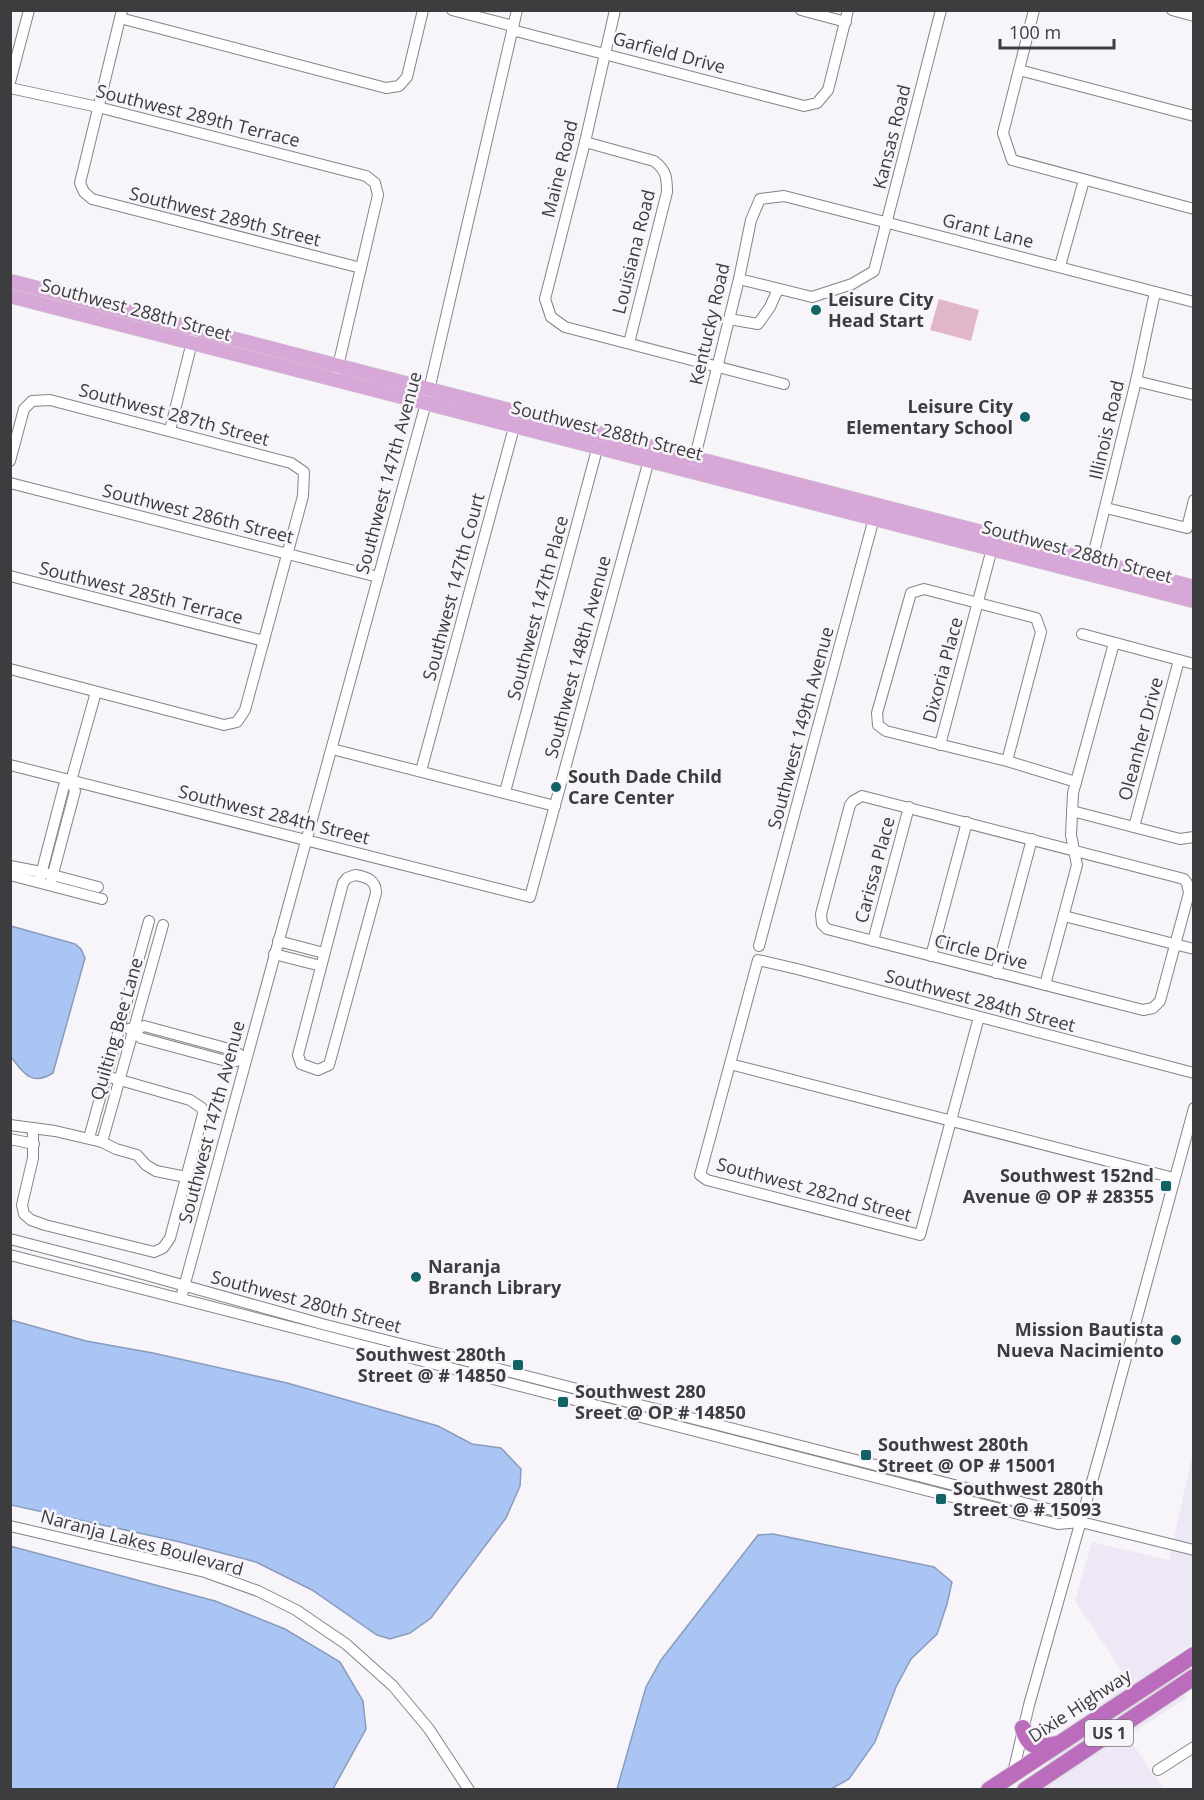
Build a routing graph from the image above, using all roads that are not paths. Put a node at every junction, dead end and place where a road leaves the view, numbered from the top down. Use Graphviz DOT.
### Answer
graph roads {
  1 [pos="29,10"];
  2 [pos="423,10"];
  3 [pos="452,10"];
  4 [pos="517,10"];
  5 [pos="615,10"];
  6 [pos="801,10"];
  7 [pos="848,10"];
  8 [pos="941,10"];
  9 [pos="1034,10"];
  10 [pos="1172,10"];
  11 [pos="121,14"];
  12 [pos="1194,16"];
  13 [pos="846,22"];
  14 [pos="513,28"];
  15 [pos="16,38"];
  16 [pos="605,54"];
  17 [pos="1019,70"];
  18 [pos="10,82"];
  19 [pos="10,88"];
  20 [pos="98,107"];
  21 [pos="1194,116"];
  22 [pos="585,142"];
  23 [pos="1084,180"];
  24 [pos="773,196"];
  25 [pos="1194,209"];
  26 [pos="887,222"];
  27 [pos="1060,266"];
  28 [pos="361,268"];
  29 [pos="739,279"];
  30 [pos="10,281"];
  31 [pos="778,289"];
  32 [pos="1155,292"];
  33 [pos="10,296"];
  34 [pos="1194,302"];
  35 [pos="729,319"];
  36 [pos="195,329"];
  37 [pos="192,343"];
  38 [pos="629,343"];
  39 [pos="338,365"];
  40 [pos="718,367"];
  41 [pos="335,380"];
  42 [pos="1136,381"];
  43 [pos="784,384"];
  44 [pos="429,389"];
  45 [pos="1194,396"];
  46 [pos="426,403"];
  47 [pos="518,411"];
  48 [pos="514,426"];
  49 [pos="170,430"];
  50 [pos="602,433"];
  51 [pos="598,447"];
  52 [pos="649,460"];
  53 [pos="10,461"];
  54 [pos="694,464"];
  55 [pos="10,483"];
  56 [pos="1194,500"];
  57 [pos="1106,508"];
  58 [pos="874,518"];
  59 [pos="994,542"];
  60 [pos="287,554"];
  61 [pos="1092,560"];
  62 [pos="1089,574"];
  63 [pos="10,576"];
  64 [pos="378,578"];
  65 [pos="1194,587"];
  66 [pos="1194,601"];
  67 [pos="978,602"];
  68 [pos="1082,634"];
  69 [pos="264,641"];
  70 [pos="1114,643"];
  71 [pos="1179,660"];
  72 [pos="1194,663"];
  73 [pos="10,669"];
  74 [pos="96,692"];
  75 [pos="940,745"];
  76 [pos="332,748"];
  77 [pos="1007,761"];
  78 [pos="10,765"];
  79 [pos="421,771"];
  80 [pos="71,781"];
  81 [pos="1076,782"];
  82 [pos="505,792"];
  83 [pos="555,806"];
  84 [pos="909,807"];
  85 [pos="1072,811"];
  86 [pos="967,822"];
  87 [pos="1134,827"];
  88 [pos="1194,837"];
  89 [pos="1032,839"];
  90 [pos="307,840"];
  91 [pos="1074,849"];
  92 [pos="10,866"];
  93 [pos="10,875"];
  94 [pos="46,879"];
  95 [pos="98,887"];
  96 [pos="530,897"];
  97 [pos="102,899"];
  98 [pos="1064,916"];
  99 [pos="149,921"];
  100 [pos="163,925"];
  101 [pos="278,941"];
  102 [pos="873,941"];
  103 [pos="1175,945"];
  104 [pos="759,946"];
  105 [pos="1194,950"];
  106 [pos="324,953"];
  107 [pos="274,954"];
  108 [pos="931,956"];
  109 [pos="321,966"];
  110 [pos="996,973"];
  111 [pos="1045,986"];
  112 [pos="979,1017"];
  113 [pos="120,1026"];
  114 [pos="133,1030"];
  115 [pos="246,1059"];
  116 [pos="730,1064"];
  117 [pos="1194,1073"];
  118 [pos="106,1076"];
  119 [pos="120,1080"];
  120 [pos="1194,1108"];
  121 [pos="951,1120"];
  122 [pos="10,1125"];
  123 [pos="33,1128"];
  124 [pos="88,1138"];
  125 [pos="10,1139"];
  126 [pos="102,1142"];
  127 [pos="34,1144"];
  128 [pos="186,1177"];
  129 [pos="1174,1178"];
  130 [pos="10,1239"];
  131 [pos="10,1255"];
  132 [pos="114,1266"];
  133 [pos="111,1281"];
  134 [pos="184,1286"];
  135 [pos="181,1298"];
  136 [pos="486,1371"];
  137 [pos="556,1382"];
  138 [pos="554,1394"];
  139 [pos="641,1410"];
  140 [pos="738,1429"];
  141 [pos="735,1441"];
  142 [pos="860,1460"];
  143 [pos="857,1472"];
  144 [pos="934,1479"];
  145 [pos="930,1491"];
  146 [pos="999,1496"];
  147 [pos="997,1508"];
  148 [pos="1081,1522"];
  149 [pos="10,1526"];
  150 [pos="1194,1550"];
  151 [pos="1194,1655"];
  152 [pos="1194,1677"];
  153 [pos="1103,1714"];
  154 [pos="1023,1728"];
  155 [pos="1058,1744"];
  156 [pos="1194,1747"];
  157 [pos="1158,1770"];
  158 [pos="1010,1781"];
  159 [pos="469,1790"];
  160 [pos="988,1790"];
  161 [pos="1020,1790"];
  162 [pos="1025,1790"];
  1 -- 15 [label="street"];
  2 -- 11 [label="street"];
  3 -- 14 [label="street, Garfield Drive"];
  4 -- 14 [label="street, Southwest 147th Avenue"];
  5 -- 16 [label="street, Maine Road"];
  6 -- 13 [label="street"];
  7 -- 13 [label="street"];
  8 -- 26 [label="street, Kansas Road"];
  9 -- 17 [label="street"];
  10 -- 12 [label="street"];
  11 -- 20 [label="street"];
  13 -- 16 [label="street, Garfield Drive"];
  14 -- 16 [label="street, Garfield Drive"];
  14 -- 44 [label="street, Southwest 147th Avenue"];
  15 -- 18 [label="street"];
  16 -- 22 [label="street, Maine Road"];
  17 -- 21 [label="street"];
  17 -- 23 [label="street"];
  19 -- 20 [label="street, Southwest 289th Terrace"];
  20 -- 28 [label="street, Southwest 289th Terrace"];
  20 -- 28 [label="street, Southwest 289th Street"];
  22 -- 38 [label="street, Louisiana Road"];
  22 -- 38 [label="street, Maine Road"];
  23 -- 25 [label="street"];
  23 -- 27 [label="street"];
  24 -- 26 [label="street, Grant Lane"];
  24 -- 29 [label="street, Kentucky Road"];
  26 -- 27 [label="street, Grant Lane"];
  26 -- 31 [label="street, Kansas Road"];
  27 -- 32 [label="street, Grant Lane"];
  28 -- 39 [label="street"];
  29 -- 31 [label="street"];
  29 -- 35 [label="street, Kentucky Road"];
  30 -- 36 [label="main road, Southwest 288th Street"];
  31 -- 35 [label="street"];
  32 -- 34 [label="street, Grant Lane"];
  32 -- 42 [label="street, Illinois Road"];
  33 -- 37 [label="main road, Southwest 288th Street"];
  35 -- 40 [label="street, Kentucky Road"];
  36 -- 37 [label="street"];
  36 -- 39 [label="main road, Southwest 288th Street"];
  37 -- 41 [label="main road, Southwest 288th Street"];
  37 -- 49 [label="street"];
  38 -- 40 [label="street"];
  39 -- 41 [label="street"];
  39 -- 44 [label="main road, Southwest 288th Street"];
  40 -- 43 [label="street"];
  40 -- 54 [label="street, Kentucky Road"];
  41 -- 46 [label="main road, Southwest 288th Street"];
  42 -- 45 [label="street"];
  42 -- 57 [label="street, Illinois Road"];
  44 -- 46 [label="street, Southwest 147th Avenue"];
  44 -- 47 [label="main road, Southwest 288th Street"];
  46 -- 48 [label="main road, Southwest 288th Street"];
  46 -- 64 [label="street, Southwest 147th Avenue"];
  47 -- 48 [label="street, Southwest 147th Court"];
  47 -- 50 [label="main road, Southwest 288th Street"];
  48 -- 51 [label="main road, Southwest 288th Street"];
  48 -- 79 [label="street, Southwest 147th Court"];
  49 -- 53 [label="street, Southwest 287th Street"];
  49 -- 60 [label="street, Southwest 287th Street"];
  50 -- 51 [label="street, Southwest 147th Place"];
  50 -- 54 [label="main road, Southwest 288th Street"];
  51 -- 52 [label="main road, Southwest 288th Street"];
  51 -- 82 [label="street, Southwest 147th Place"];
  52 -- 54 [label="main road, Southwest 288th Street"];
  52 -- 83 [label="street, Southwest 148th Avenue"];
  54 -- 58 [label="main road, Southwest 288th Street"];
  54 -- 59 [label="main road, Southwest 288th Street"];
  55 -- 60 [label="street, Southwest 286th Street"];
  56 -- 57 [label="street"];
  57 -- 61 [label="street, Illinois Road"];
  58 -- 59 [label="main road, Southwest 288th Street"];
  58 -- 104 [label="street, Southwest 149th Avenue"];
  59 -- 61 [label="main road, Southwest 288th Street"];
  59 -- 62 [label="main road, Southwest 288th Street"];
  59 -- 67 [label="street, Dixoria Place"];
  60 -- 64 [label="street, Southwest 286th Street"];
  60 -- 69 [label="street"];
  61 -- 62 [label="street, Illinois Road"];
  61 -- 65 [label="main road, Southwest 288th Street"];
  62 -- 66 [label="main road, Southwest 288th Street"];
  63 -- 69 [label="street, Southwest 285th Terrace"];
  64 -- 76 [label="street, Southwest 147th Avenue"];
  67 -- 75 [label="street, Dixoria Place"];
  67 -- 75 [label="street"];
  67 -- 77 [label="street"];
  68 -- 70 [label="street"];
  69 -- 74 [label="street"];
  70 -- 71 [label="street"];
  70 -- 81 [label="street"];
  71 -- 72 [label="street"];
  71 -- 87 [label="street, Oleanher Drive"];
  73 -- 74 [label="street"];
  74 -- 80 [label="street"];
  75 -- 77 [label="street"];
  76 -- 79 [label="street"];
  76 -- 90 [label="street, Southwest 147th Avenue"];
  77 -- 81 [label="street"];
  78 -- 80 [label="street, Southwest 284th Street"];
  79 -- 82 [label="street"];
  80 -- 90 [label="street, Southwest 284th Street"];
  80 -- 94 [label="street"];
  81 -- 85 [label="street"];
  82 -- 83 [label="street"];
  83 -- 96 [label="street, Southwest 148th Avenue"];
  84 -- 86 [label="street, Circle Drive"];
  84 -- 102 [label="street, Carissa Place"];
  84 -- 102 [label="street, Circle Drive"];
  85 -- 87 [label="street"];
  85 -- 91 [label="street"];
  86 -- 89 [label="street, Circle Drive"];
  86 -- 108 [label="street"];
  87 -- 88 [label="street"];
  89 -- 91 [label="street, Circle Drive"];
  89 -- 110 [label="street"];
  90 -- 96 [label="street, Southwest 284th Street"];
  90 -- 101 [label="street, Southwest 147th Avenue"];
  91 -- 98 [label="street"];
  91 -- 103 [label="street, Circle Drive"];
  92 -- 94 [label="street"];
  93 -- 94 [label="street"];
  94 -- 95 [label="street"];
  94 -- 97 [label="street"];
  98 -- 103 [label="street"];
  98 -- 111 [label="street"];
  99 -- 113 [label="street, Quilting Bee Lane"];
  100 -- 114 [label="street, Quilting Bee Lane"];
  101 -- 106 [label="street"];
  101 -- 107 [label="street, Southwest 147th Avenue"];
  102 -- 108 [label="street, Circle Drive"];
  103 -- 105 [label="street"];
  103 -- 111 [label="street, Circle Drive"];
  106 -- 109 [label="street"];
  106 -- 109 [label="street"];
  107 -- 109 [label="street"];
  107 -- 115 [label="street, Southwest 147th Avenue"];
  108 -- 110 [label="street, Circle Drive"];
  110 -- 111 [label="street, Circle Drive"];
  112 -- 116 [label="street, Southwest 284th Street"];
  112 -- 117 [label="street, Southwest 284th Street"];
  112 -- 121 [label="street"];
  113 -- 114 [label="street"];
  113 -- 118 [label="street, Quilting Bee Lane"];
  114 -- 115 [label="street"];
  114 -- 119 [label="street, Quilting Bee Lane"];
  115 -- 134 [label="street, Southwest 147th Avenue"];
  116 -- 121 [label="street"];
  116 -- 121 [label="street, Southwest 282nd Street"];
  118 -- 119 [label="street"];
  118 -- 124 [label="street, Quilting Bee Lane"];
  119 -- 126 [label="street, Quilting Bee Lane"];
  119 -- 128 [label="street"];
  120 -- 129 [label="street"];
  121 -- 129 [label="street"];
  122 -- 123 [label="street"];
  123 -- 124 [label="street"];
  123 -- 127 [label="street"];
  124 -- 126 [label="street"];
  125 -- 127 [label="street"];
  126 -- 128 [label="street"];
  127 -- 128 [label="street"];
  129 -- 148 [label="street"];
  130 -- 132 [label="street, Southwest 280th Street"];
  131 -- 133 [label="street, Southwest 280th Street"];
  132 -- 133 [label="street"];
  132 -- 134 [label="street, Southwest 280th Street"];
  133 -- 135 [label="street, Southwest 280th Street"];
  134 -- 135 [label="street, Southwest 147th Avenue"];
  134 -- 136 [label="street, Southwest 280th Street"];
  135 -- 136 [label="street, Southwest 280th Street"];
  136 -- 137 [label="street, Southwest 280th Street"];
  136 -- 138 [label="street, Southwest 280th Street"];
  137 -- 138 [label="street"];
  137 -- 139 [label="street, Southwest 280th Street"];
  138 -- 139 [label="street, Southwest 280th Street"];
  139 -- 140 [label="street, Southwest 280th Street"];
  139 -- 141 [label="street, Southwest 280th Street"];
  140 -- 141 [label="street"];
  140 -- 142 [label="street, Southwest 280th Street"];
  141 -- 143 [label="street, Southwest 280th Street"];
  142 -- 143 [label="street"];
  142 -- 144 [label="street, Southwest 280th Street"];
  143 -- 145 [label="street, Southwest 280th Street"];
  144 -- 145 [label="street"];
  144 -- 146 [label="street, Southwest 280th Street"];
  145 -- 147 [label="street, Southwest 280th Street"];
  146 -- 147 [label="street"];
  146 -- 148 [label="street, Southwest 280th Street"];
  147 -- 148 [label="street, Southwest 280th Street"];
  148 -- 150 [label="street, Southwest 280th Street"];
  148 -- 154 [label="street"];
  149 -- 159 [label="street, Naranja Lakes Boulevard"];
  151 -- 153 [label="highway, Dixie Highway / US 1"];
  152 -- 162 [label="highway, US 1"];
  153 -- 155 [label="highway, Dixie Highway / US 1"];
  153 -- 161 [label="highway"];
  154 -- 155 [label="highway"];
  154 -- 158 [label="street"];
  155 -- 158 [label="highway, Dixie Highway / US 1"];
  156 -- 157 [label="street"];
  158 -- 160 [label="highway, Dixie Highway / US 1"];
}
